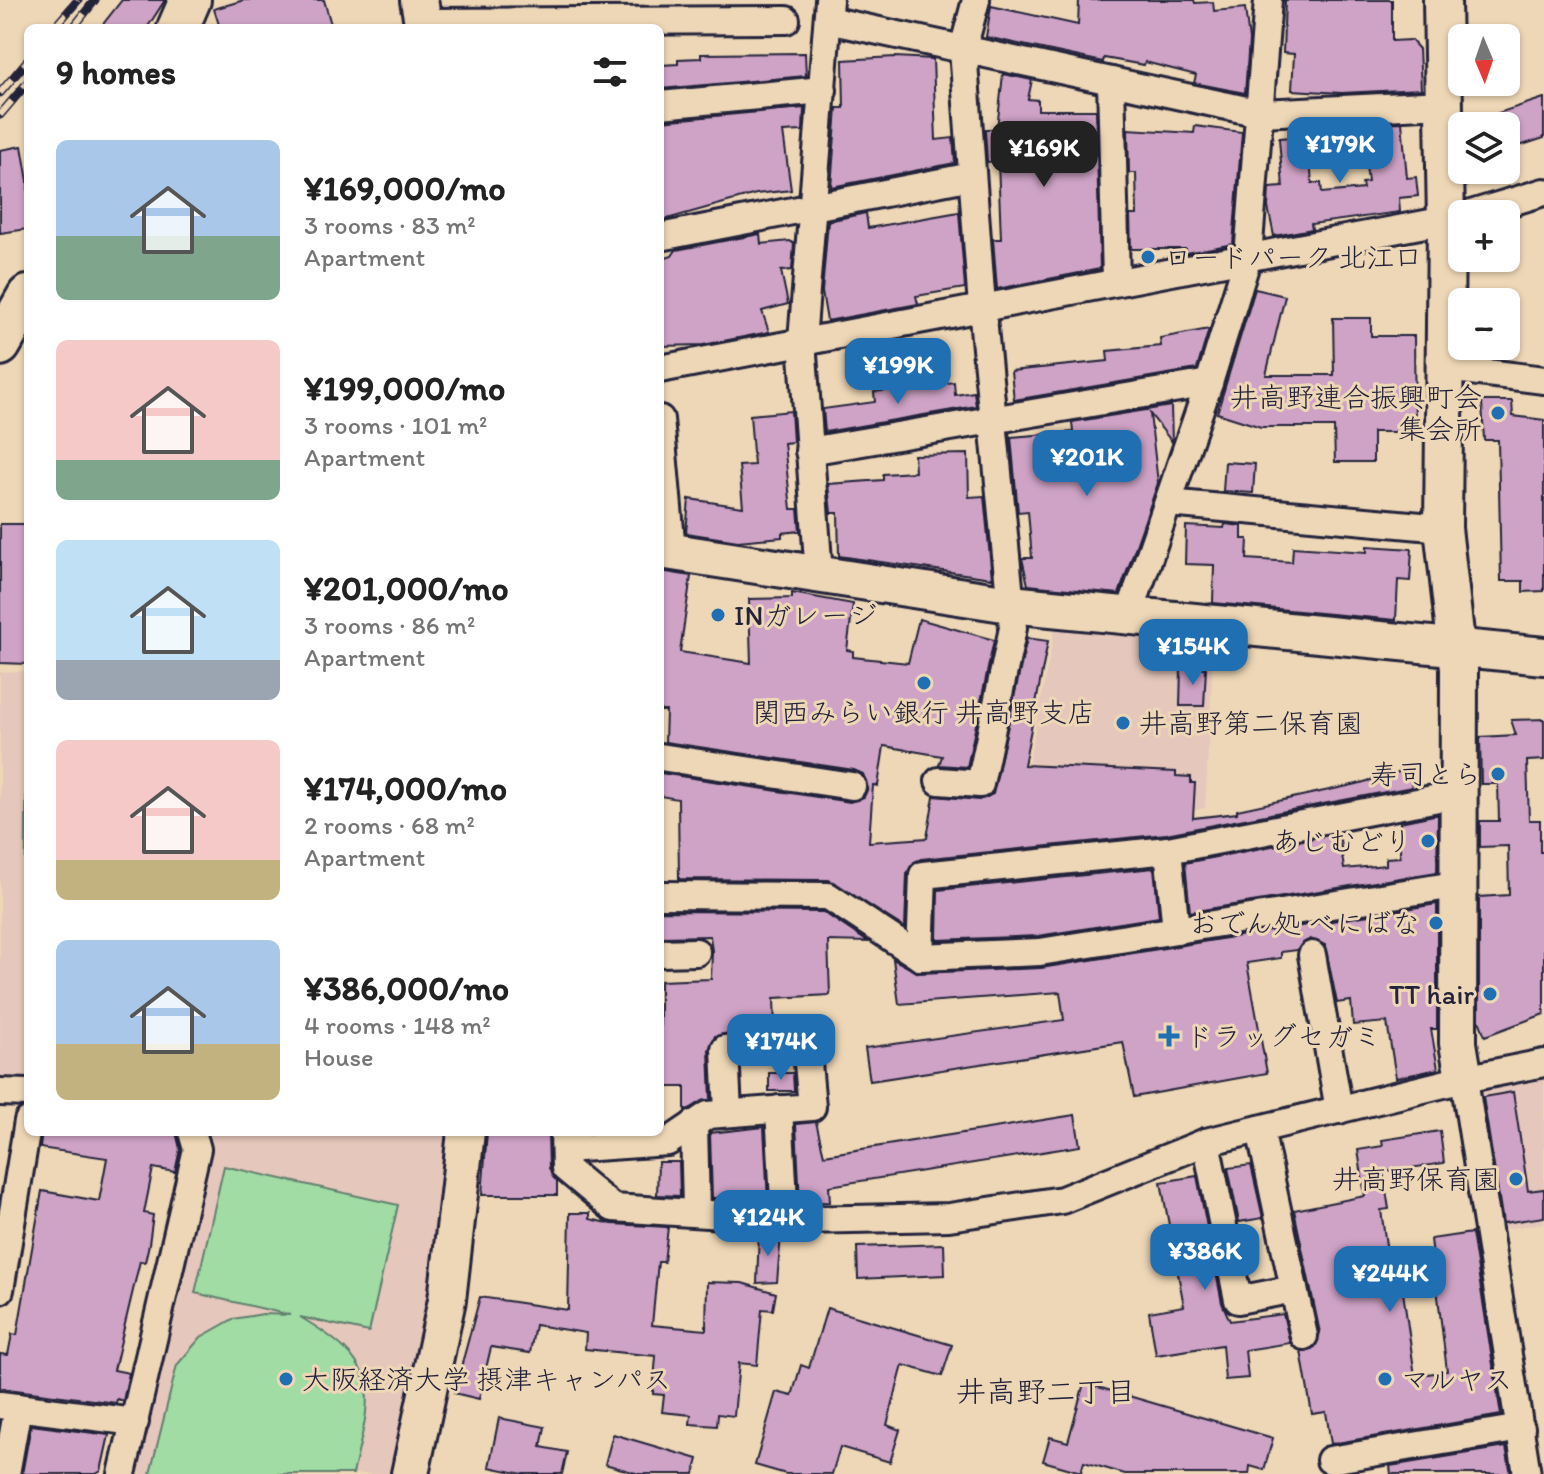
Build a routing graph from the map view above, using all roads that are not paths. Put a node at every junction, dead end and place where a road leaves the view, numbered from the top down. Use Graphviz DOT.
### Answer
graph roads {
  1 [pos="190,0"];
  2 [pos="976,0"];
  3 [pos="1268,0"];
  4 [pos="1442,0"];
  5 [pos="829,10"];
  6 [pos="422,17"];
  7 [pos="786,20"];
  8 [pos="180,24"];
  9 [pos="963,49"];
  10 [pos="1111,81"];
  11 [pos="823,90"];
  12 [pos="1444,104"];
  13 [pos="664,105"];
  14 [pos="1260,113"];
  15 [pos="972,176"];
  16 [pos="1544,192"];
  17 [pos="1458,200"];
  18 [pos="1517,200"];
  19 [pos="813,204"];
  20 [pos="1448,219"];
  21 [pos="664,236"];
  22 [pos="1248,257"];
  23 [pos="1455,272"];
  24 [pos="1116,281"];
  25 [pos="24,303"];
  26 [pos="982,307"];
  27 [pos="802,341"];
  28 [pos="0,345"];
  29 [pos="664,368"];
  30 [pos="1446,368"];
  31 [pos="1544,380"];
  32 [pos="1209,383"];
  33 [pos="993,417"];
  34 [pos="809,451"];
  35 [pos="1168,503"];
  36 [pos="664,507"];
  37 [pos="1443,528"];
  38 [pos="666,551"];
  39 [pos="819,575"];
  40 [pos="1010,604"];
  41 [pos="1129,615"];
  42 [pos="1454,646"];
  43 [pos="1544,656"];
  44 [pos="664,758"];
  45 [pos="939,781"];
  46 [pos="852,786"];
  47 [pos="1459,794"];
  48 [pos="1168,850"];
  49 [pos="1461,884"];
  50 [pos="664,895"];
  51 [pos="1176,930"];
  52 [pos="696,952"];
  53 [pos="664,953"];
  54 [pos="1312,955"];
  55 [pos="920,957"];
  56 [pos="1544,1063"];
  57 [pos="1464,1079"];
  58 [pos="0,1092"];
  59 [pos="24,1093"];
  60 [pos="779,1109"];
  61 [pos="1339,1110"];
  62 [pos="728,1113"];
  63 [pos="694,1124"];
  64 [pos="1260,1129"];
  65 [pos="24,1136"];
  66 [pos="193,1136"];
  67 [pos="466,1136"];
  68 [pos="564,1141"];
  69 [pos="1206,1142"];
  70 [pos="7,1200"];
  71 [pos="696,1210"];
  72 [pos="785,1219"];
  73 [pos="1294,1289"];
  74 [pos="0,1290"];
  75 [pos="1304,1336"];
  76 [pos="9,1406"];
  77 [pos="135,1422"];
  78 [pos="1521,1428"];
  79 [pos="1330,1460"];
  80 [pos="6,1474"];
  81 [pos="122,1474"];
  82 [pos="410,1474"];
  83 [pos="1527,1474"];
  1 -- 8 [label="main road"];
  2 -- 9 [label="street"];
  3 -- 14 [label="street"];
  4 -- 12 [label="street"];
  5 -- 9 [label="street"];
  5 -- 11 [label="street"];
  6 -- 7 [label="street"];
  9 -- 10 [label="street"];
  9 -- 15 [label="street"];
  10 -- 14 [label="street"];
  10 -- 24 [label="street"];
  11 -- 13 [label="street"];
  11 -- 19 [label="street"];
  12 -- 14 [label="street"];
  12 -- 17 [label="street"];
  14 -- 22 [label="street"];
  15 -- 19 [label="street"];
  15 -- 26 [label="street"];
  16 -- 18 [label="street"];
  19 -- 21 [label="street"];
  19 -- 27 [label="street"];
  20 -- 22 [label="street"];
  22 -- 24 [label="street"];
  22 -- 32 [label="street"];
  23 -- 30 [label="street"];
  24 -- 26 [label="street"];
  25 -- 28 [label="main road"];
  26 -- 27 [label="street"];
  26 -- 33 [label="street"];
  27 -- 29 [label="street"];
  27 -- 34 [label="street"];
  30 -- 31 [label="street"];
  30 -- 37 [label="street"];
  32 -- 33 [label="street"];
  32 -- 35 [label="street"];
  33 -- 34 [label="street"];
  33 -- 40 [label="street"];
  34 -- 39 [label="street"];
  35 -- 37 [label="street"];
  35 -- 41 [label="street"];
  36 -- 38 [label="street"];
  37 -- 42 [label="street"];
  38 -- 39 [label="street"];
  39 -- 40 [label="street"];
  40 -- 41 [label="street"];
  40 -- 45 [label="street"];
  41 -- 42 [label="street"];
  42 -- 43 [label="street"];
  42 -- 47 [label="street"];
  44 -- 46 [label="street"];
  47 -- 48 [label="street"];
  47 -- 49 [label="street"];
  48 -- 51 [label="street"];
  48 -- 55 [label="street"];
  49 -- 51 [label="street"];
  49 -- 57 [label="street"];
  50 -- 55 [label="street"];
  51 -- 55 [label="street"];
  52 -- 53 [label="street"];
  54 -- 61 [label="street"];
  56 -- 57 [label="street"];
  57 -- 61 [label="street"];
  57 -- 78 [label="street"];
  58 -- 59 [label="street"];
  60 -- 62 [label="street"];
  60 -- 62 [label="street"];
  60 -- 72 [label="street"];
  61 -- 64 [label="street"];
  62 -- 63 [label="street"];
  63 -- 68 [label="street"];
  63 -- 71 [label="street"];
  64 -- 69 [label="street"];
  64 -- 73 [label="street"];
  65 -- 70 [label="street"];
  66 -- 77 [label="street"];
  67 -- 82 [label="street"];
  68 -- 71 [label="street"];
  69 -- 72 [label="street"];
  69 -- 73 [label="street"];
  70 -- 74 [label="street"];
  71 -- 72 [label="street"];
  73 -- 75 [label="street"];
  76 -- 77 [label="street"];
  76 -- 80 [label="street"];
  77 -- 81 [label="street"];
  78 -- 79 [label="street"];
  78 -- 83 [label="street"];
}
